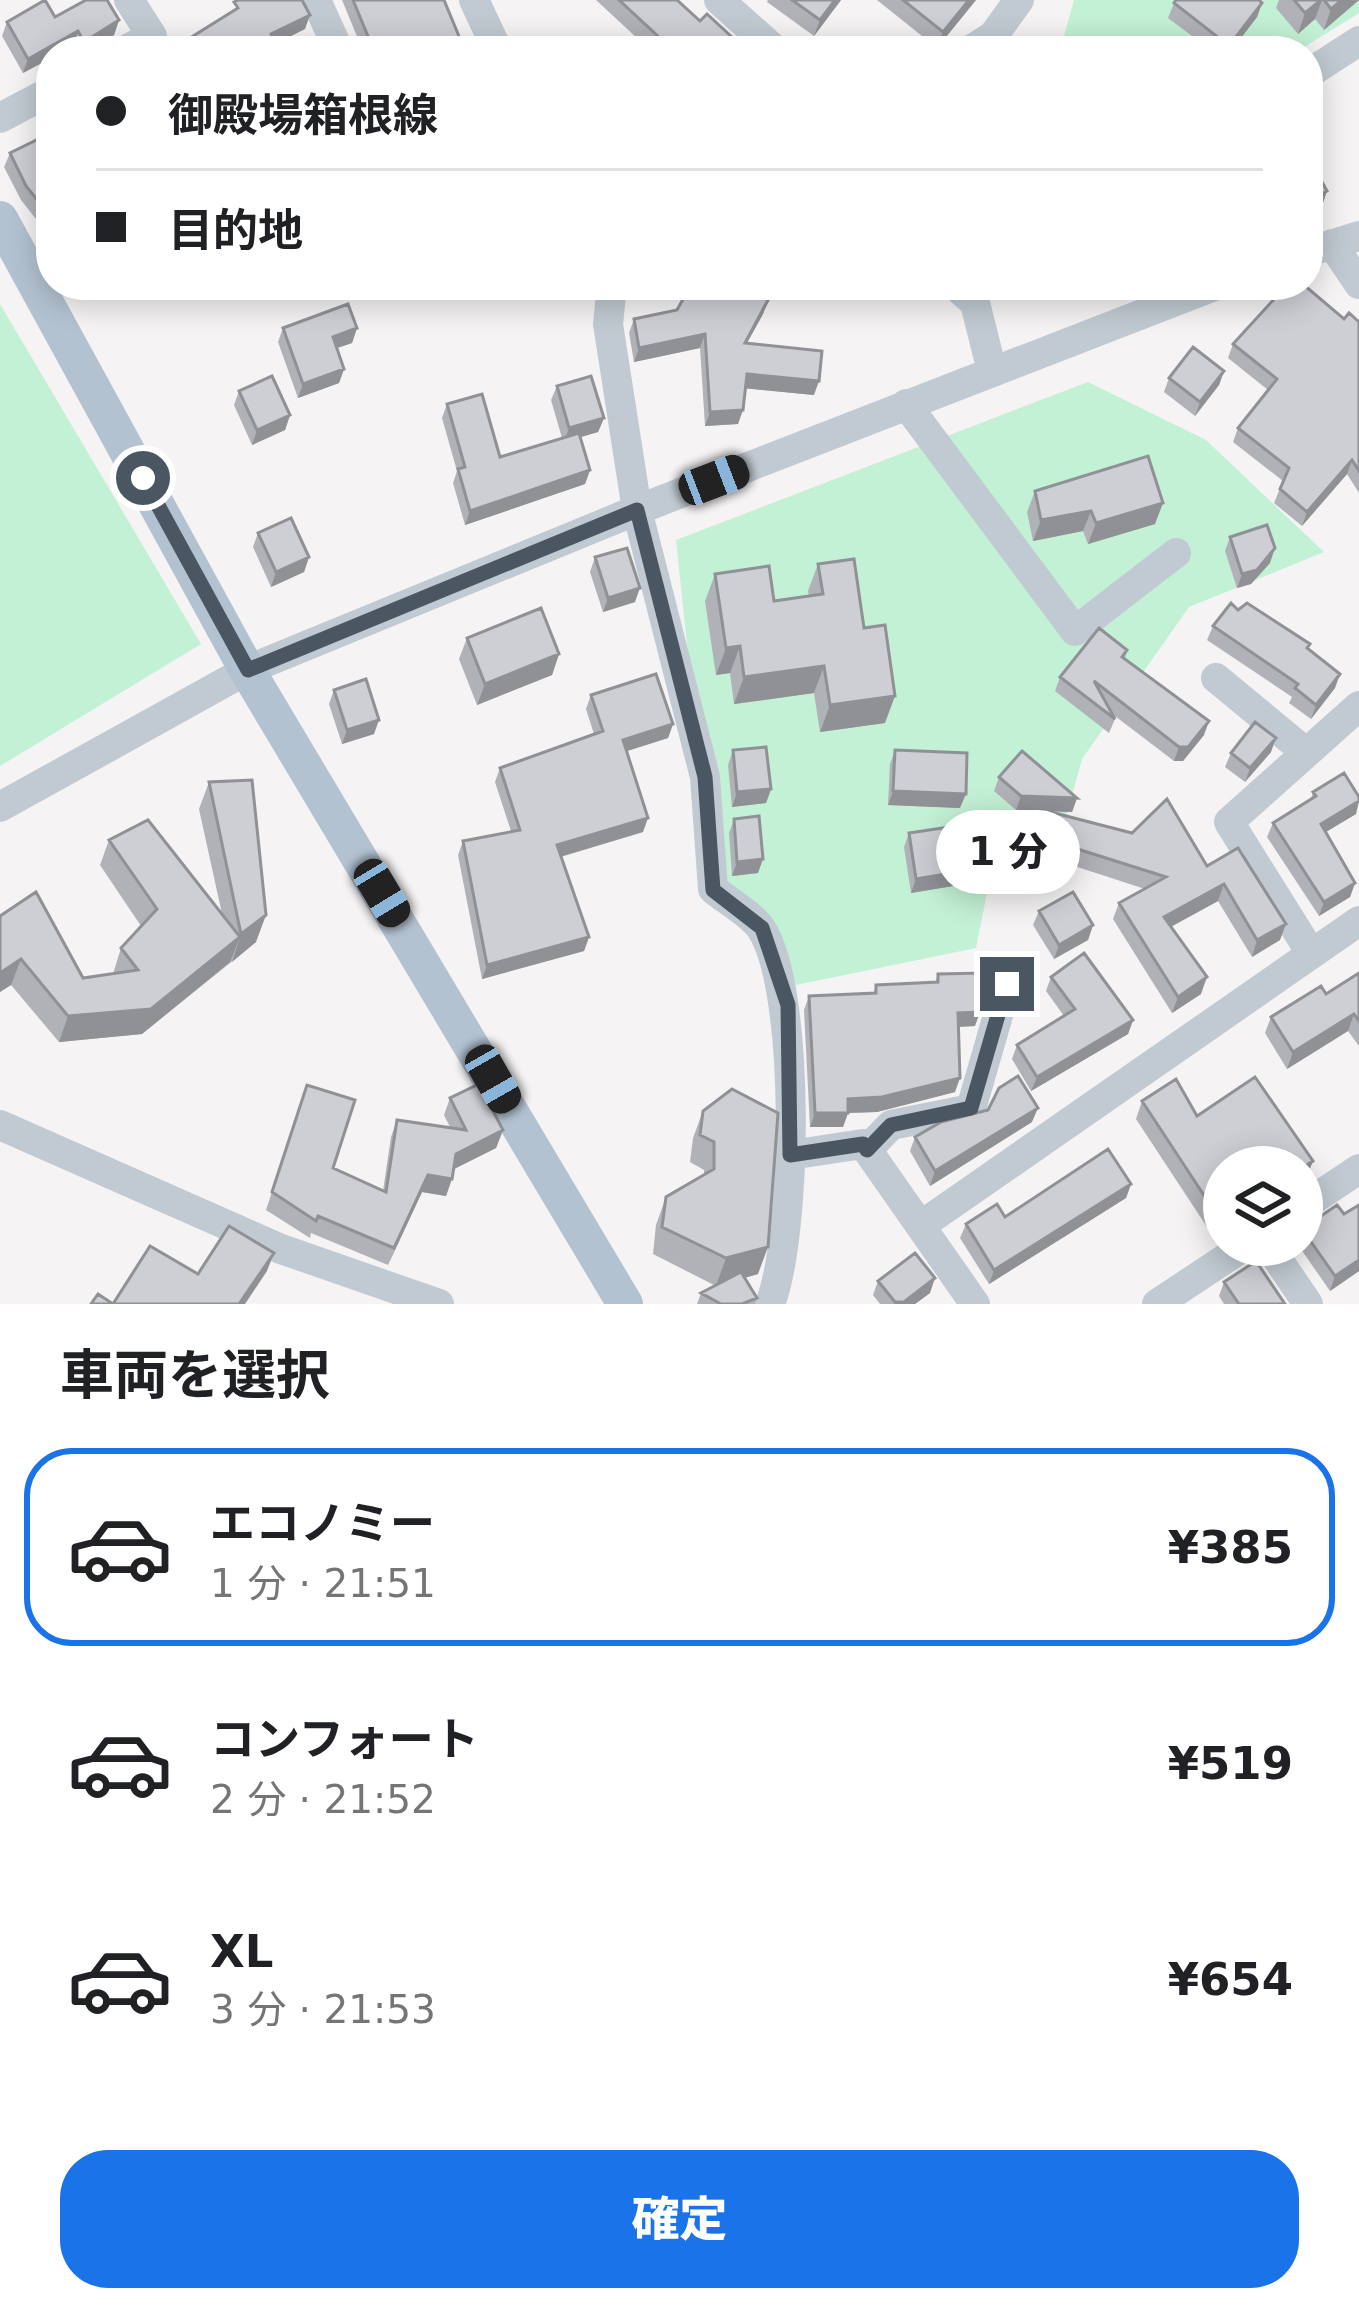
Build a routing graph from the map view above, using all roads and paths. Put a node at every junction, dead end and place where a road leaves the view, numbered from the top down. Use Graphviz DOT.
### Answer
graph roads {
  1 [pos="129,0"];
  2 [pos="316,0"];
  3 [pos="474,0"];
  4 [pos="719,0"];
  5 [pos="1019,0"];
  6 [pos="152,36"];
  7 [pos="332,36"];
  8 [pos="491,36"];
  9 [pos="759,36"];
  10 [pos="993,36"];
  11 [pos="1359,41"];
  12 [pos="1323,64"];
  13 [pos="36,99"];
  14 [pos="0,118"];
  15 [pos="0,219"];
  16 [pos="1333,244"];
  17 [pos="36,269"];
  18 [pos="1359,284"];
  19 [pos="54,300"];
  20 [pos="610,300"];
  21 [pos="972,300"];
  22 [pos="1157,300"];
  23 [pos="992,370"];
  24 [pos="906,404"];
  25 [pos="637,510"];
  26 [pos="1176,553"];
  27 [pos="248,670"];
  28 [pos="1216,678"];
  29 [pos="1359,706"];
  30 [pos="1304,750"];
  31 [pos="0,807"];
  32 [pos="1359,921"];
  33 [pos="1311,953"];
  34 [pos="1007,984"];
  35 [pos="0,1125"];
  36 [pos="867,1150"];
  37 [pos="790,1155"];
  38 [pos="1359,1169"];
  39 [pos="1323,1193"];
  40 [pos="923,1224"];
  41 [pos="1214,1266"];
  42 [pos="1282,1266"];
  43 [pos="439,1304"];
  44 [pos="625,1304"];
  45 [pos="770,1304"];
  46 [pos="975,1304"];
  47 [pos="1157,1304"];
  48 [pos="1308,1304"];
  1 -- 6 [label="street"];
  2 -- 7 [label="street"];
  3 -- 8 [label="street"];
  4 -- 9 [label="street"];
  5 -- 10 [label="street"];
  11 -- 12 [label="street"];
  13 -- 14 [label="street"];
  15 -- 17 [label="main road"];
  16 -- 18 [label="street"];
  19 -- 27 [label="main road"];
  20 -- 25 [label="street"];
  21 -- 23 [label="street"];
  22 -- 23 [label="street"];
  23 -- 24 [label="street"];
  24 -- 25 [label="street"];
  24 -- 26 [label="street"];
  25 -- 27 [label="street"];
  25 -- 37 [label="street"];
  27 -- 31 [label="street"];
  27 -- 44 [label="main road"];
  28 -- 30 [label="street"];
  29 -- 30 [label="street"];
  30 -- 33 [label="street"];
  32 -- 33 [label="street"];
  33 -- 40 [label="street"];
  34 -- 36 [label="street"];
  35 -- 43 [label="street"];
  36 -- 37 [label="street"];
  36 -- 40 [label="street"];
  37 -- 45 [label="street"];
  38 -- 39 [label="street"];
  40 -- 46 [label="street"];
  41 -- 47 [label="street"];
  42 -- 48 [label="street"];
}
